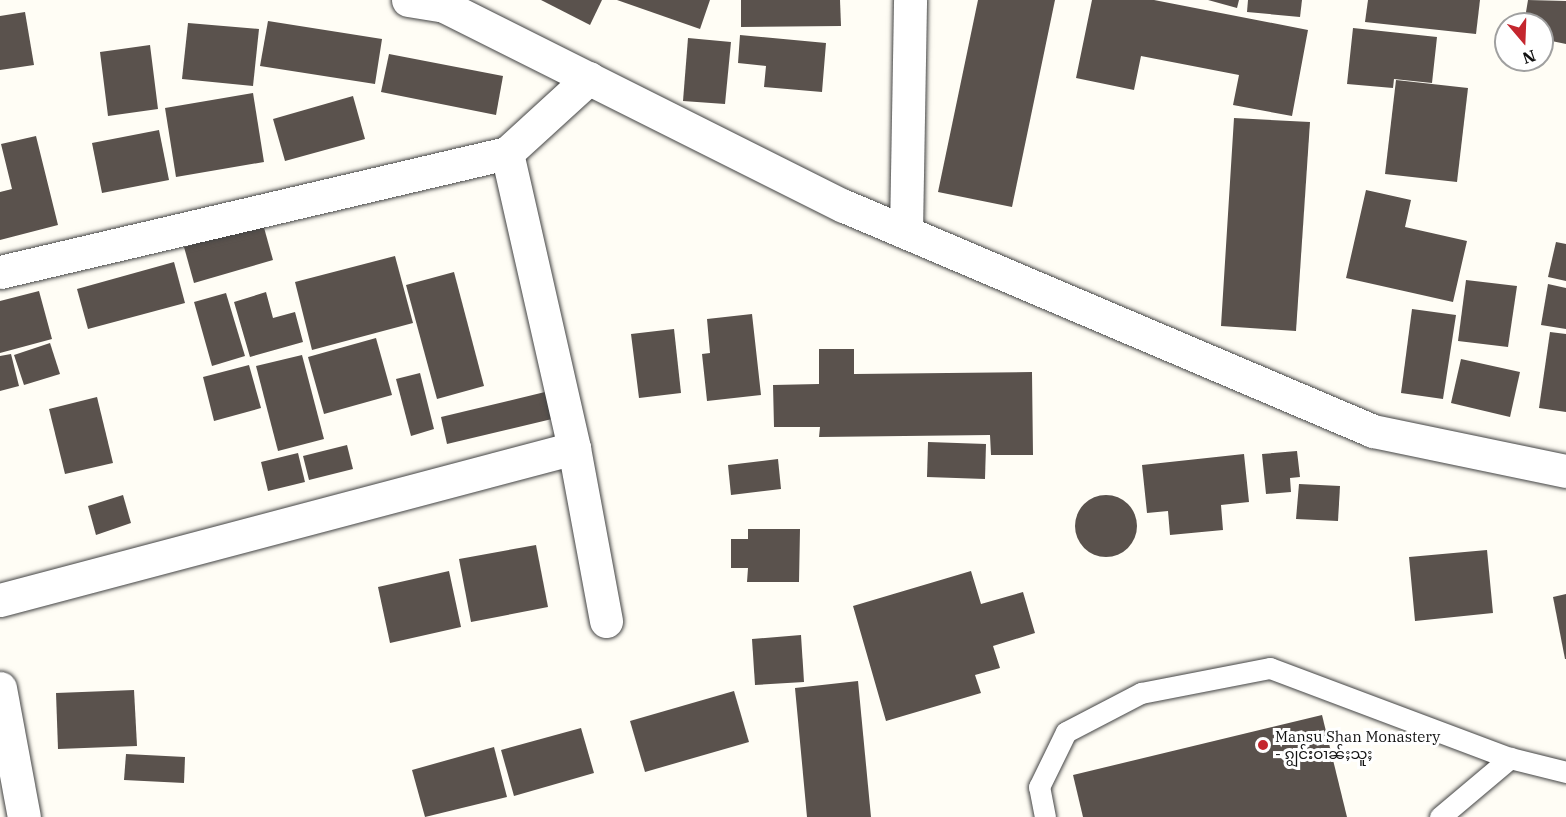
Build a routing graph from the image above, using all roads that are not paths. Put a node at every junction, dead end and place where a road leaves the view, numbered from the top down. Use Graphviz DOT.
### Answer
graph roads {
  1 [pos="408,0"];
  2 [pos="910,0"];
  3 [pos="589,78"];
  4 [pos="507,153"];
  5 [pos="906,232"];
  6 [pos="0,272"];
  7 [pos="574,448"];
  8 [pos="1566,471"];
  9 [pos="0,600"];
  10 [pos="606,621"];
  11 [pos="0,688"];
  12 [pos="1510,758"];
  13 [pos="1566,772"];
  14 [pos="24,817"];
  15 [pos="1045,817"];
  16 [pos="1440,817"];
  1 -- 3 [label="street"];
  2 -- 5 [label="street"];
  3 -- 4 [label="street"];
  3 -- 5 [label="street"];
  4 -- 6 [label="street"];
  4 -- 7 [label="street"];
  5 -- 8 [label="street"];
  7 -- 9 [label="street"];
  7 -- 10 [label="street"];
  11 -- 14 [label="street"];
  12 -- 13 [label="lane"];
  12 -- 15 [label="lane"];
  12 -- 16 [label="lane"];
}
